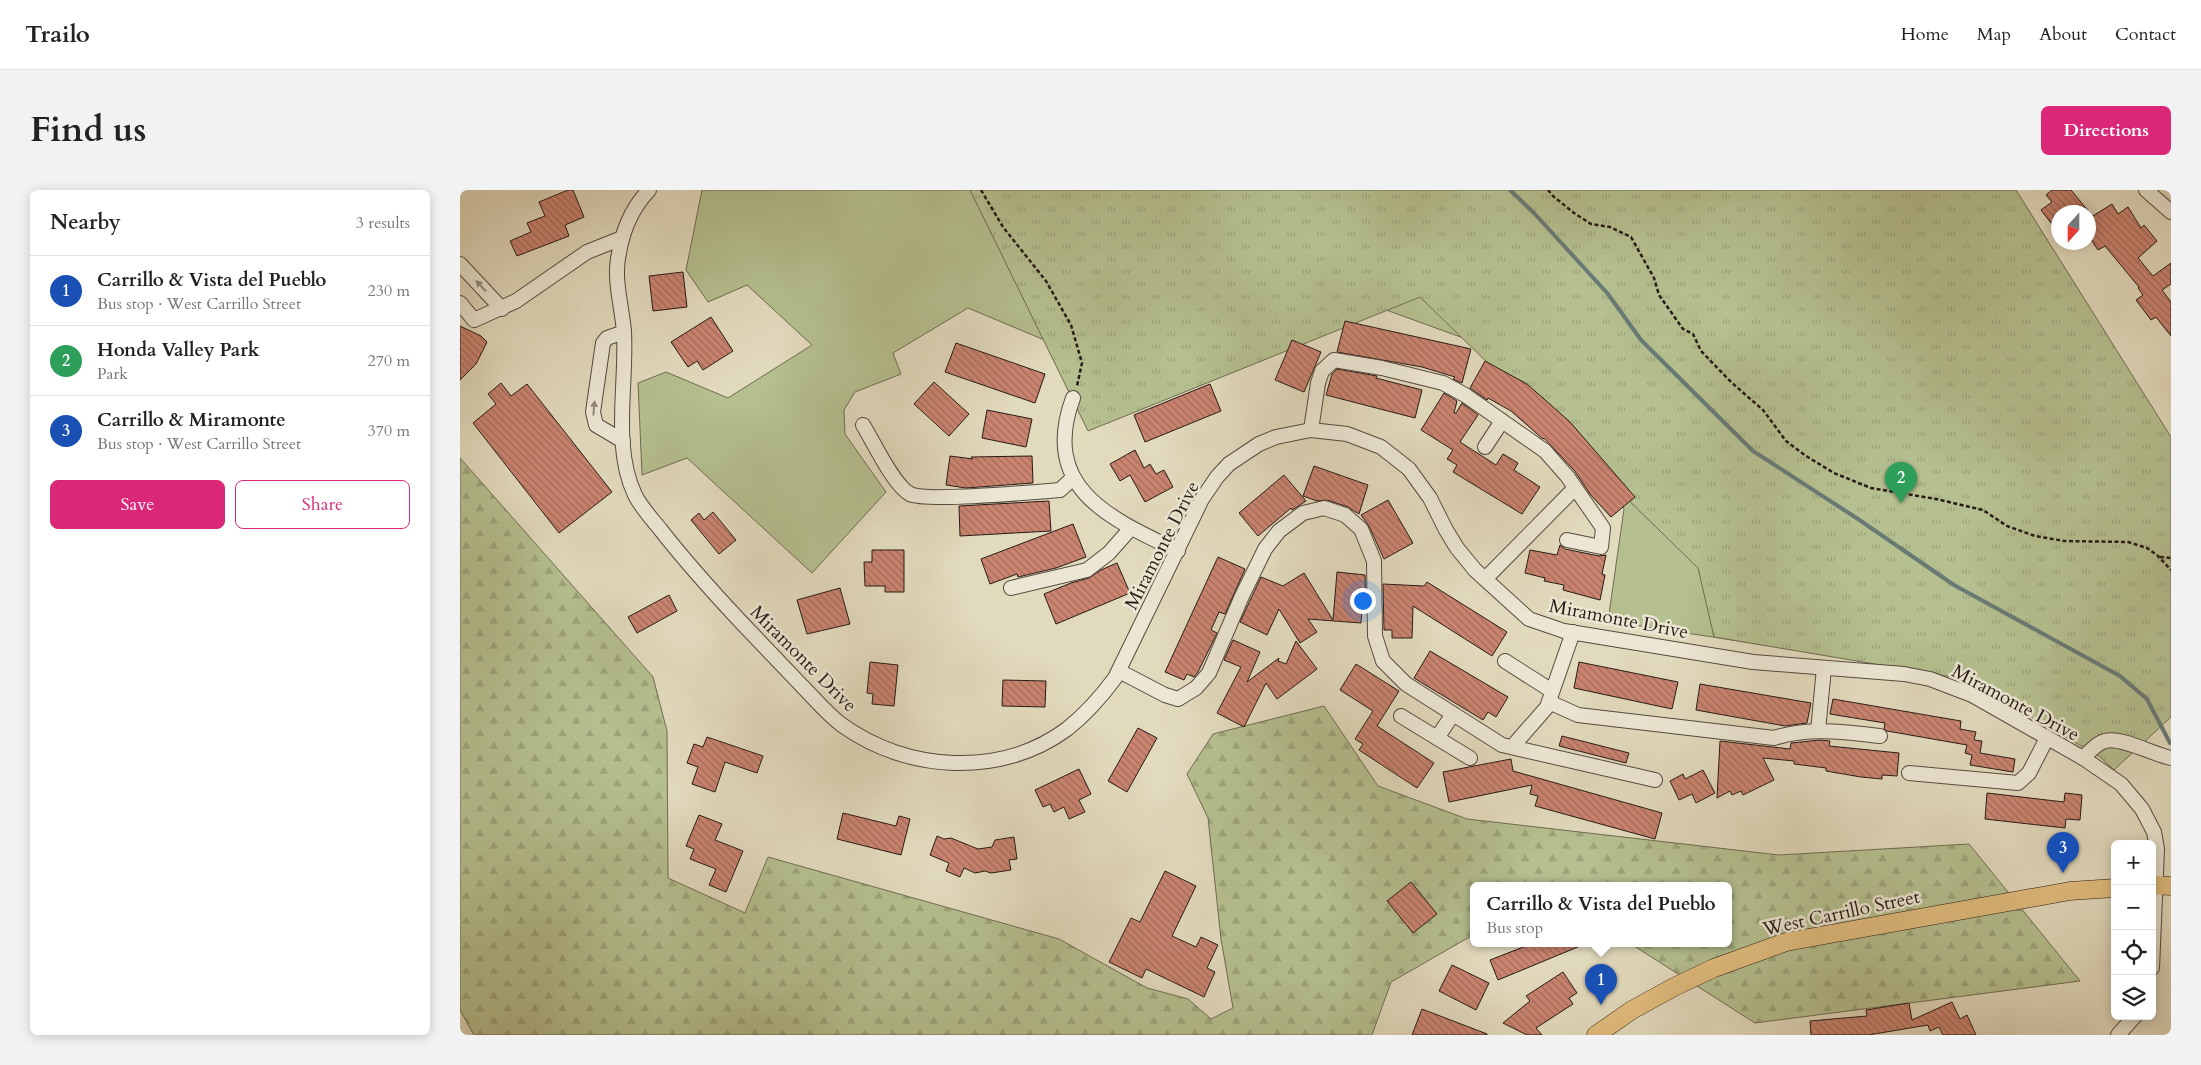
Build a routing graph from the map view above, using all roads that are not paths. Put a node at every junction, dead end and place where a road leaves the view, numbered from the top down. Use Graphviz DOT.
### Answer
graph roads {
  1 [pos="2146,190"];
  2 [pos="648,191"];
  3 [pos="2171,212"];
  4 [pos="622,238"];
  5 [pos="460,264"];
  6 [pos="460,304"];
  7 [pos="502,309"];
  8 [pos="624,332"];
  9 [pos="1073,398"];
  10 [pos="1502,421"];
  11 [pos="863,425"];
  12 [pos="1312,430"];
  13 [pos="623,441"];
  14 [pos="1486,447"];
  15 [pos="1073,478"];
  16 [pos="1575,488"];
  17 [pos="1131,528"];
  18 [pos="1567,540"];
  19 [pos="1178,551"];
  20 [pos="1485,579"];
  21 [pos="1011,588"];
  22 [pos="1573,632"];
  23 [pos="1505,661"];
  24 [pos="1824,668"];
  25 [pos="1119,671"];
  26 [pos="1551,696"];
  27 [pos="1453,714"];
  28 [pos="1401,716"];
  29 [pos="1818,732"];
  30 [pos="1880,736"];
  31 [pos="1438,738"];
  32 [pos="2047,738"];
  33 [pos="1512,747"];
  34 [pos="1470,758"];
  35 [pos="2083,758"];
  36 [pos="2171,758"];
  37 [pos="1909,772"];
  38 [pos="1655,780"];
  39 [pos="2160,885"];
  40 [pos="2111,888"];
  41 [pos="2156,930"];
  42 [pos="2131,1020"];
  43 [pos="1596,1035"];
  44 [pos="2118,1035"];
  1 -- 3 [label="street"];
  2 -- 4 [label="street, Miramonte Drive"];
  4 -- 7 [label="street"];
  4 -- 8 [label="street, Miramonte Drive"];
  7 -- 5 [label="street, one-way"];
  6 -- 7 [label="street"];
  8 -- 13 [label="street, Miramonte Drive"];
  13 -- 8 [label="street, one-way"];
  9 -- 15 [label="street"];
  10 -- 12 [label="street"];
  10 -- 14 [label="street"];
  10 -- 16 [label="street"];
  11 -- 15 [label="street"];
  12 -- 19 [label="street, Miramonte Drive"];
  12 -- 20 [label="street, Miramonte Drive"];
  13 -- 25 [label="street, Miramonte Drive"];
  15 -- 17 [label="street"];
  16 -- 18 [label="street"];
  16 -- 20 [label="street"];
  17 -- 19 [label="street"];
  17 -- 21 [label="street"];
  19 -- 25 [label="street, Miramonte Drive"];
  20 -- 22 [label="street, Miramonte Drive"];
  22 -- 24 [label="street, Miramonte Drive"];
  22 -- 26 [label="street"];
  23 -- 26 [label="street"];
  24 -- 29 [label="street"];
  24 -- 32 [label="street, Miramonte Drive"];
  25 -- 27 [label="street"];
  26 -- 29 [label="street"];
  26 -- 33 [label="street"];
  27 -- 31 [label="street"];
  27 -- 33 [label="street"];
  28 -- 31 [label="street"];
  29 -- 30 [label="street"];
  31 -- 34 [label="street"];
  32 -- 35 [label="street, Miramonte Drive"];
  32 -- 37 [label="street"];
  33 -- 38 [label="street"];
  35 -- 36 [label="street"];
  35 -- 39 [label="street, Miramonte Drive"];
  39 -- 41 [label="street, Miramonte Drive"];
  40 -- 43 [label="main road, West Carrillo Street"];
  42 -- 44 [label="street"];
}
